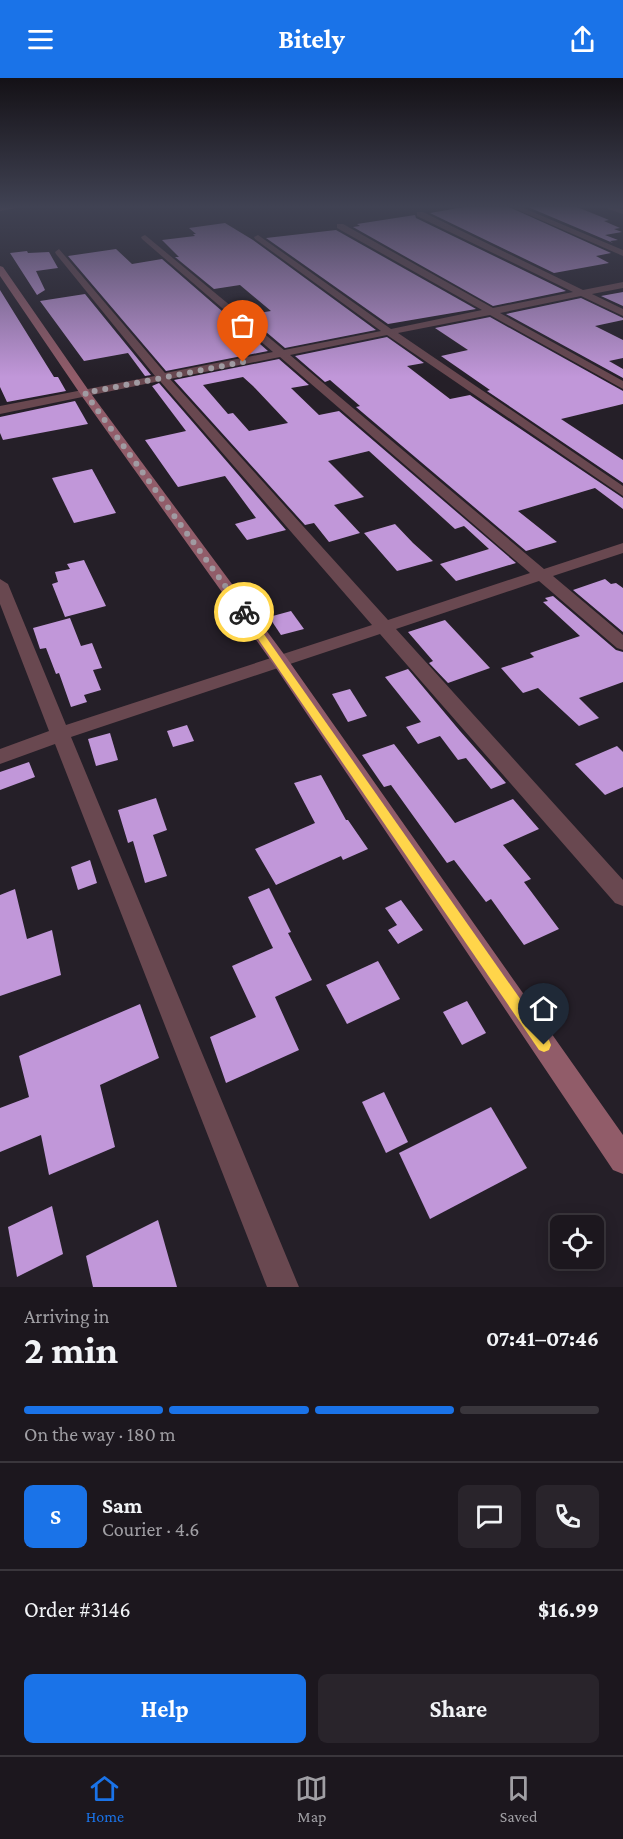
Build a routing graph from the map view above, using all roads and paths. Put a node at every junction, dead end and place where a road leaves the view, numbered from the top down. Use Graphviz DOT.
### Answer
graph roads {
  1 [pos="68,263"];
  2 [pos="176,263"];
  3 [pos="294,263"];
  4 [pos="406,263"];
  5 [pos="522,263"];
  6 [pos="0,269"];
  7 [pos="623,285"];
  8 [pos="583,293"];
  9 [pos="491,312"];
  10 [pos="623,313"];
  11 [pos="389,332"];
  12 [pos="282,354"];
  13 [pos="163,378"];
  14 [pos="623,386"];
  15 [pos="85,393"];
  16 [pos="0,410"];
  17 [pos="623,492"];
  18 [pos="623,548"];
  19 [pos="542,575"];
  20 [pos="0,584"];
  21 [pos="384,627"];
  22 [pos="623,644"];
  23 [pos="280,662"];
  24 [pos="60,734"];
  25 [pos="0,756"];
  26 [pos="623,896"];
  27 [pos="623,1160"];
  28 [pos="283,1287"];
  1 -- 13 [label="street"];
  2 -- 12 [label="street"];
  3 -- 11 [label="street"];
  4 -- 9 [label="street"];
  5 -- 8 [label="street"];
  6 -- 15 [label="street"];
  7 -- 8 [label="street"];
  8 -- 9 [label="street"];
  8 -- 10 [label="street"];
  9 -- 11 [label="street"];
  9 -- 14 [label="street"];
  11 -- 12 [label="street"];
  11 -- 17 [label="street"];
  12 -- 13 [label="street"];
  12 -- 19 [label="street"];
  13 -- 15 [label="street"];
  13 -- 21 [label="street"];
  15 -- 16 [label="street"];
  15 -- 23 [label="street"];
  18 -- 19 [label="street"];
  19 -- 21 [label="street"];
  19 -- 22 [label="street"];
  20 -- 24 [label="street"];
  21 -- 23 [label="street"];
  21 -- 26 [label="street"];
  23 -- 24 [label="street"];
  23 -- 27 [label="street"];
  24 -- 25 [label="street"];
  24 -- 28 [label="street"];
}
